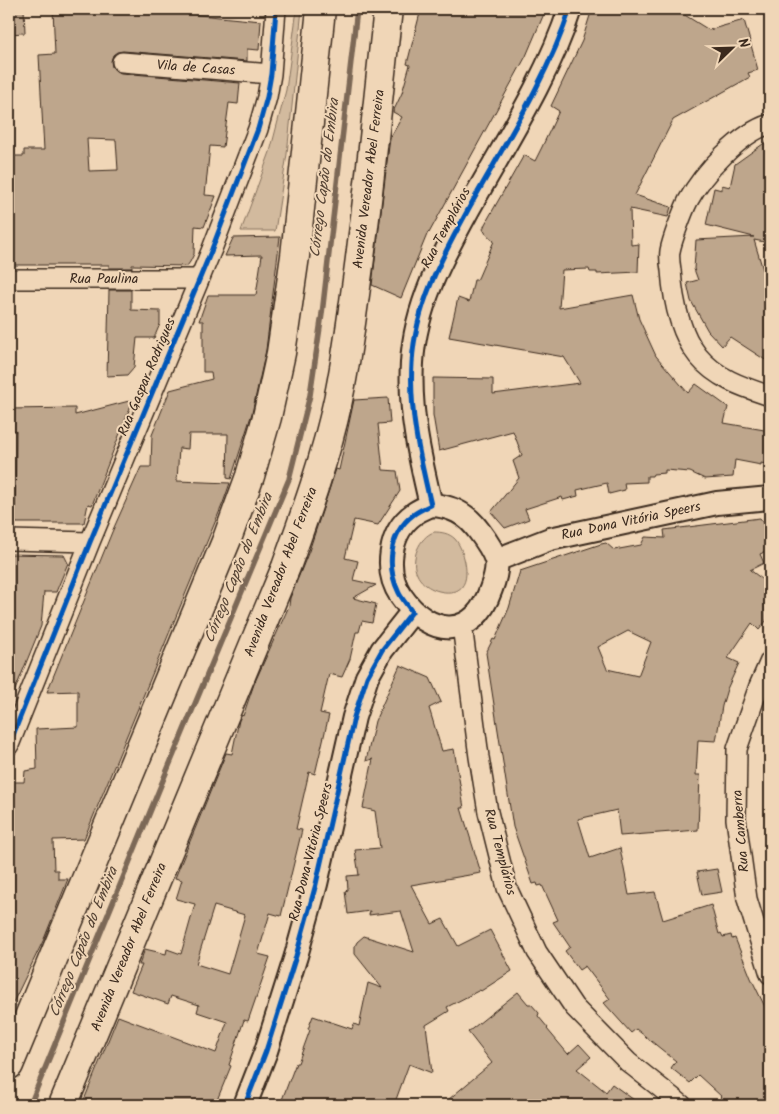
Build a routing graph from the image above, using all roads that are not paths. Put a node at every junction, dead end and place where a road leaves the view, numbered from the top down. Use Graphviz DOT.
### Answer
graph roads {
  1 [pos="276,9"];
  2 [pos="321,9"];
  3 [pos="388,9"];
  4 [pos="570,9"];
  5 [pos="122,62"];
  6 [pos="271,74"];
  7 [pos="770,124"];
  8 [pos="9,279"];
  9 [pos="200,279"];
  10 [pos="770,396"];
  11 [pos="770,498"];
  12 [pos="431,505"];
  13 [pos="9,540"];
  14 [pos="90,542"];
  15 [pos="496,560"];
  16 [pos="412,612"];
  17 [pos="462,626"];
  18 [pos="770,661"];
  19 [pos="9,745"];
  20 [pos="770,974"];
  21 [pos="9,1066"];
  22 [pos="63,1105"];
  23 [pos="245,1105"];
  24 [pos="682,1105"];
  1 -- 6 [label="street, Rua Gaspar Rodrigues"];
  2 -- 21 [label="main road"];
  3 -- 22 [label="main road, Avenida Vereador Abel Ferreira"];
  4 -- 12 [label="street, Rua Templários"];
  5 -- 6 [label="street, Vila de Casas"];
  6 -- 9 [label="street, Rua Gaspar Rodrigues"];
  7 -- 10 [label="street"];
  8 -- 9 [label="street, Rua Paulina"];
  9 -- 14 [label="street, Rua Gaspar Rodrigues"];
  11 -- 15 [label="street, Rua Dona Vitória Speers"];
  12 -- 15 [label="street"];
  12 -- 16 [label="street"];
  13 -- 14 [label="street"];
  14 -- 19 [label="street, Rua Gaspar Rodrigues"];
  15 -- 17 [label="street"];
  16 -- 17 [label="street"];
  16 -- 23 [label="street, Rua Dona Vitória Speers"];
  17 -- 24 [label="street, Rua Templários"];
  18 -- 20 [label="street, Rua Camberra"];
}
